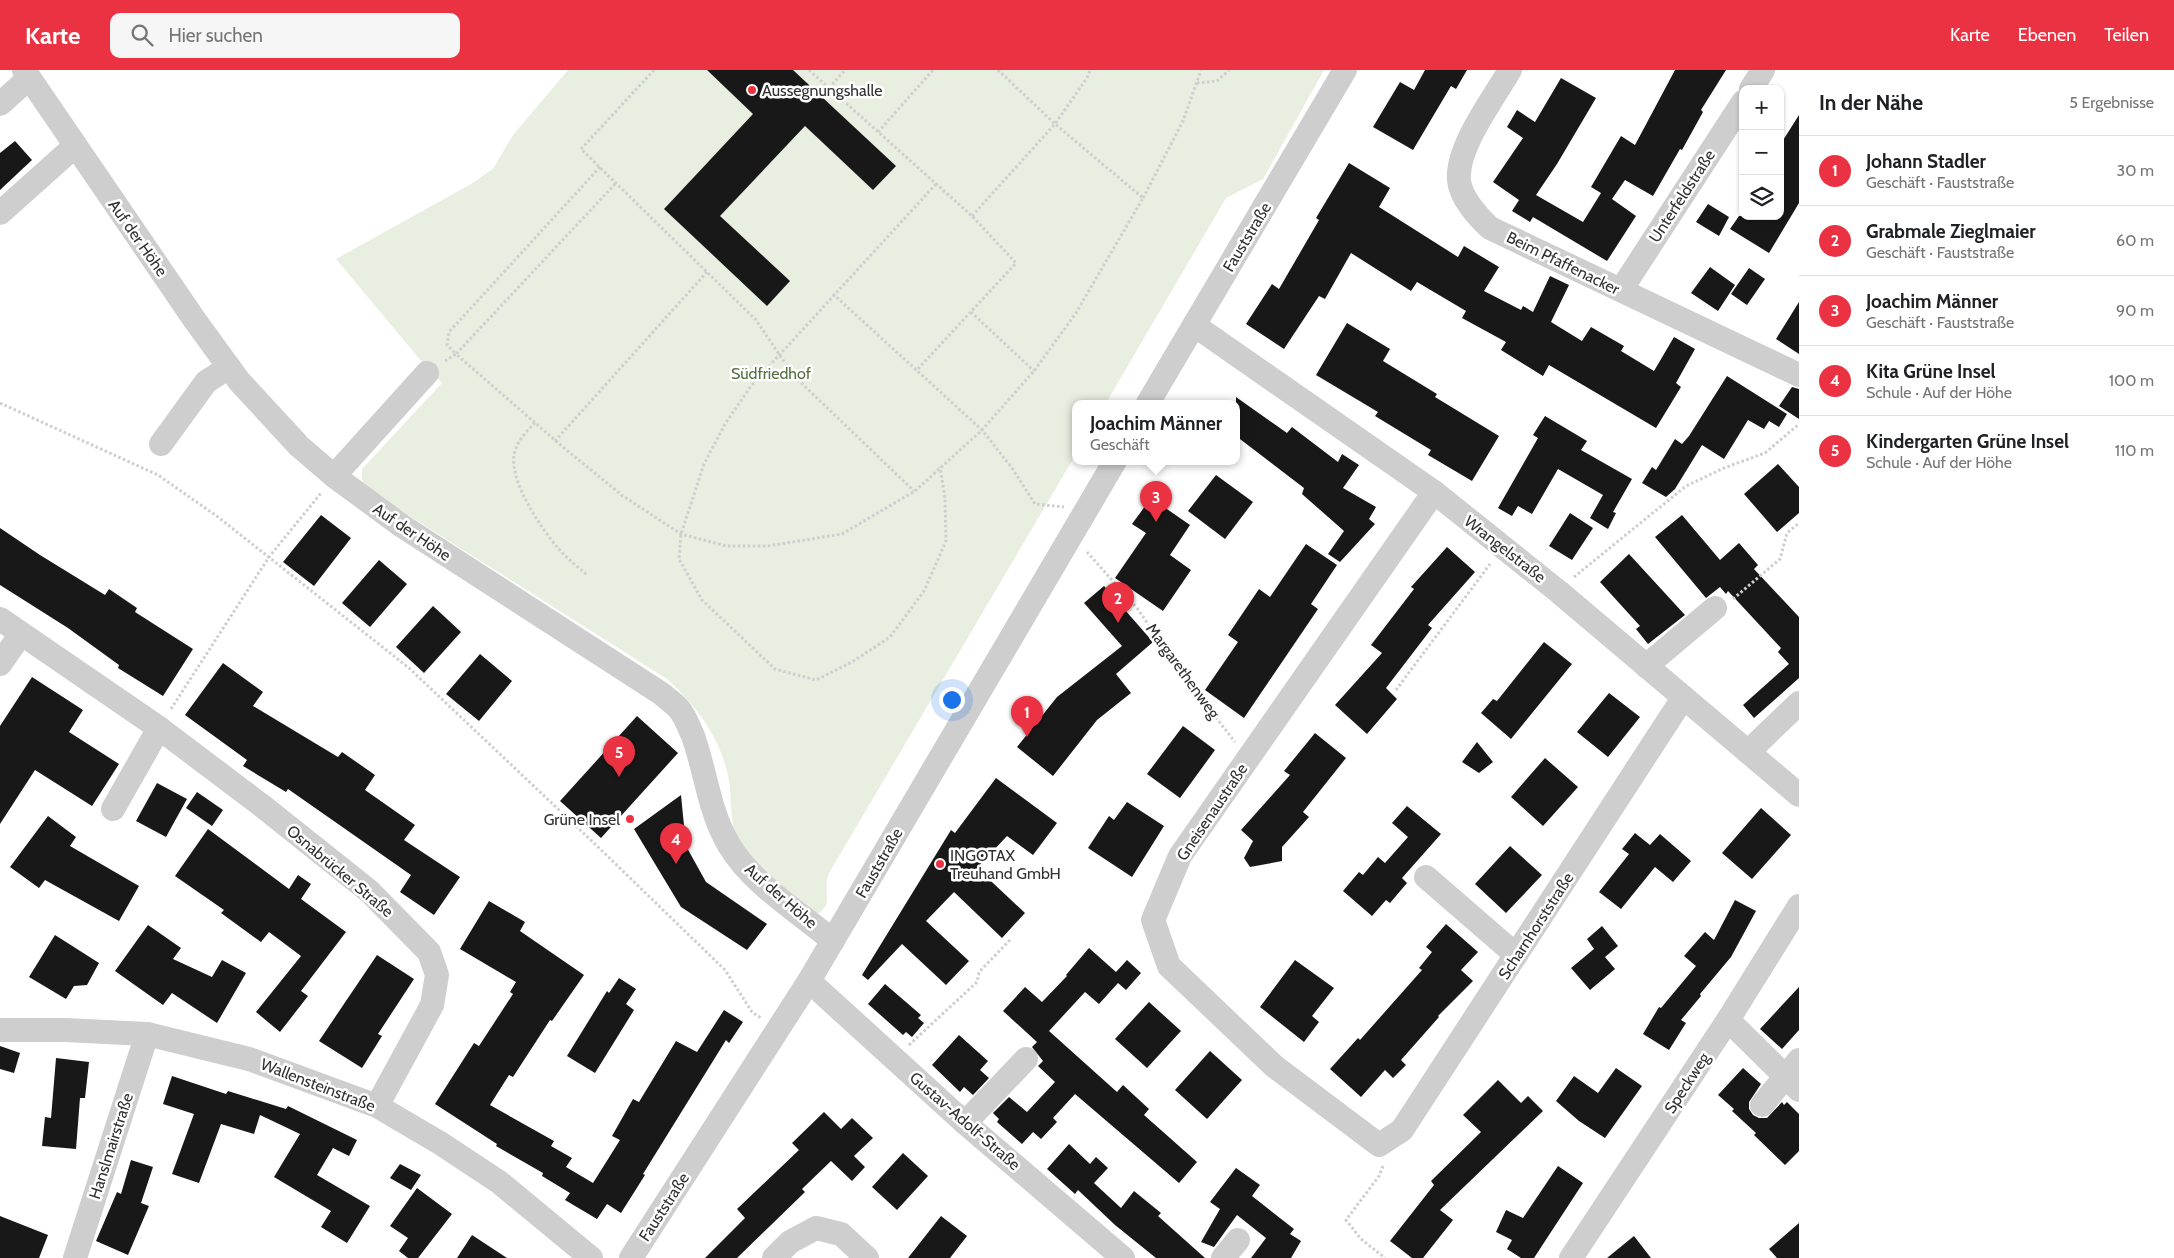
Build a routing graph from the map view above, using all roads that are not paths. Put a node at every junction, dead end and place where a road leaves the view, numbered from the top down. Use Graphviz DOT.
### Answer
graph roads {
  1 [pos="1344,70"];
  2 [pos="1510,70"];
  3 [pos="1764,70"];
  4 [pos="26,74"];
  5 [pos="1754,85"];
  6 [pos="0,104"];
  7 [pos="1739,108"];
  8 [pos="75,146"];
  9 [pos="0,213"];
  10 [pos="1621,290"];
  11 [pos="1194,325"];
  12 [pos="229,367"];
  13 [pos="427,373"];
  14 [pos="1799,375"];
  15 [pos="1150,400"];
  16 [pos="161,444"];
  17 [pos="1113,465"];
  18 [pos="334,476"];
  19 [pos="1434,492"];
  20 [pos="1715,608"];
  21 [pos="0,619"];
  22 [pos="21,634"];
  23 [pos="0,664"];
  24 [pos="1646,666"];
  25 [pos="1683,698"];
  26 [pos="1799,703"];
  27 [pos="159,728"];
  28 [pos="1748,752"];
  29 [pos="1799,795"];
  30 [pos="113,809"];
  31 [pos="1426,877"];
  32 [pos="1799,906"];
  33 [pos="834,941"];
  34 [pos="1516,955"];
  35 [pos="809,981"];
  36 [pos="1728,1020"];
  37 [pos="0,1030"];
  38 [pos="147,1034"];
  39 [pos="1026,1059"];
  40 [pos="1794,1075"];
  41 [pos="1762,1104"];
  42 [pos="377,1106"];
  43 [pos="965,1123"];
  44 [pos="1379,1145"];
  45 [pos="75,1258"];
  46 [pos="591,1258"];
  47 [pos="631,1258"];
  48 [pos="774,1258"];
  49 [pos="868,1258"];
  50 [pos="1123,1258"];
  51 [pos="1571,1258"];
  1 -- 11 [label="street, Fauststraße"];
  2 -- 10 [label="street, Beim Pfaffenacker"];
  3 -- 5 [label="street"];
  4 -- 6 [label="street"];
  4 -- 8 [label="street, Auf der Höhe"];
  7 -- 10 [label="street, Unterfeldstraße"];
  8 -- 9 [label="street"];
  8 -- 12 [label="street, Auf der Höhe"];
  10 -- 14 [label="street, Beim Pfaffenacker"];
  11 -- 15 [label="street, Fauststraße"];
  11 -- 19 [label="street, Wrangelstraße"];
  12 -- 16 [label="street"];
  12 -- 18 [label="street, Auf der Höhe"];
  13 -- 18 [label="street"];
  17 -- 33 [label="street, Fauststraße"];
  18 -- 33 [label="street, Auf der Höhe"];
  19 -- 24 [label="street, Wrangelstraße"];
  19 -- 44 [label="street, Gneisenaustraße"];
  20 -- 24 [label="street"];
  21 -- 22 [label="street, Osnabrücker Straße"];
  22 -- 23 [label="street"];
  22 -- 27 [label="street, Osnabrücker Straße"];
  24 -- 25 [label="street, Wrangelstraße"];
  25 -- 28 [label="street, Wrangelstraße"];
  25 -- 34 [label="street, Scharnhorststraße"];
  26 -- 28 [label="street"];
  27 -- 30 [label="street"];
  27 -- 42 [label="street, Osnabrücker Straße"];
  28 -- 29 [label="street, Wrangelstraße"];
  31 -- 34 [label="street"];
  32 -- 36 [label="street, Speckweg"];
  33 -- 35 [label="street, Fauststraße"];
  34 -- 44 [label="street, Scharnhorststraße"];
  35 -- 43 [label="street, Gustav-Adolf-Straße"];
  35 -- 47 [label="street, Fauststraße"];
  36 -- 40 [label="street"];
  36 -- 51 [label="street, Speckweg"];
  37 -- 38 [label="street, Wallensteinstraße"];
  38 -- 42 [label="street, Wallensteinstraße"];
  38 -- 45 [label="street, Hanslmairstraße"];
  39 -- 43 [label="street"];
  40 -- 41 [label="street"];
  42 -- 46 [label="street, Wallensteinstraße"];
  43 -- 50 [label="street, Gustav-Adolf-Straße"];
  48 -- 49 [label="street"];
}
